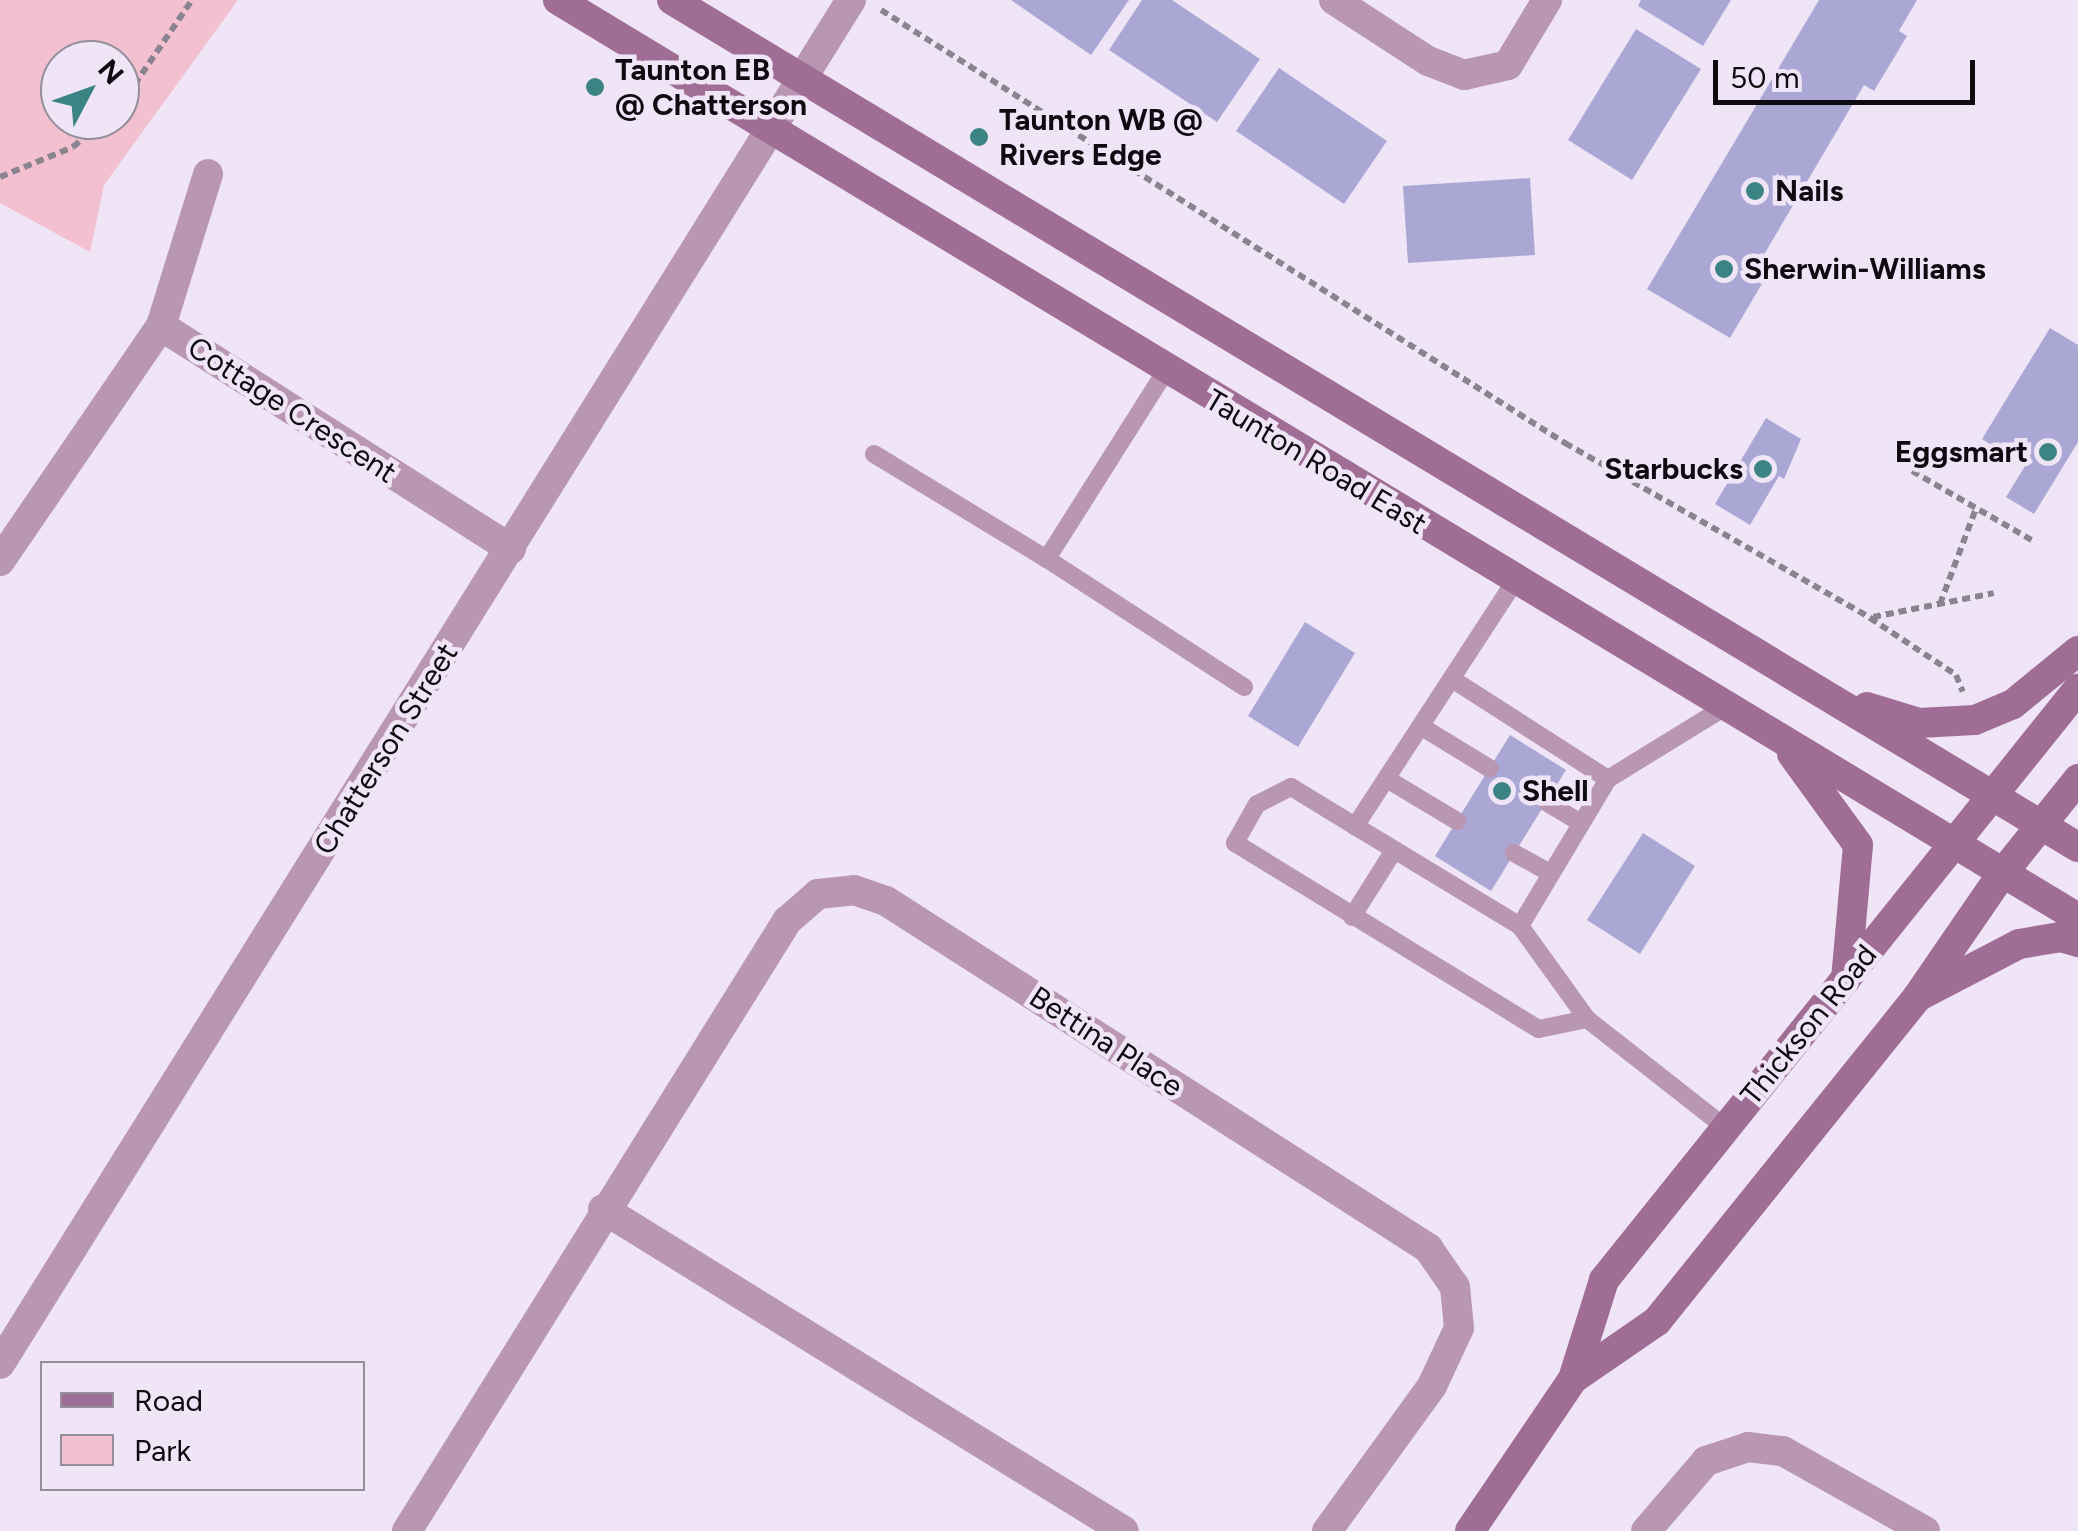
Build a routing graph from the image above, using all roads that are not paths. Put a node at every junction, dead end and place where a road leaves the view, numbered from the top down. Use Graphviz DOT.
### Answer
graph roads {
  1 [pos="558,0"];
  2 [pos="672,0"];
  3 [pos="851,0"];
  4 [pos="1334,0"];
  5 [pos="1547,0"];
  6 [pos="803,82"];
  7 [pos="770,134"];
  8 [pos="208,174"];
  9 [pos="162,326"];
  10 [pos="1165,372"];
  11 [pos="874,454"];
  12 [pos="511,550"];
  13 [pos="1048,560"];
  14 [pos="0,561"];
  15 [pos="1515,581"];
  16 [pos="2078,651"];
  17 [pos="1452,679"];
  18 [pos="1244,687"];
  19 [pos="2078,688"];
  20 [pos="1816,692"];
  21 [pos="1725,707"];
  22 [pos="1422,727"];
  23 [pos="1782,741"];
  24 [pos="1490,768"];
  25 [pos="1608,779"];
  26 [pos="2078,779"];
  27 [pos="1387,780"];
  28 [pos="1992,793"];
  29 [pos="1546,802"];
  30 [pos="1457,821"];
  31 [pos="1581,823"];
  32 [pos="2043,824"];
  33 [pos="1356,826"];
  34 [pos="1952,843"];
  35 [pos="2078,847"];
  36 [pos="1393,852"];
  37 [pos="1514,854"];
  38 [pos="1550,873"];
  39 [pos="2002,874"];
  40 [pos="1352,917"];
  41 [pos="2078,918"];
  42 [pos="1520,926"];
  43 [pos="2078,942"];
  44 [pos="1846,980"];
  45 [pos="1918,996"];
  46 [pos="1586,1019"];
  47 [pos="1726,1128"];
  48 [pos="603,1209"];
  49 [pos="0,1364"];
  50 [pos="1573,1378"];
  51 [pos="407,1531"];
  52 [pos="1124,1531"];
  53 [pos="1327,1531"];
  54 [pos="1470,1531"];
  55 [pos="1646,1531"];
  56 [pos="1925,1531"];
  1 -- 7 [label="main road, Taunton Road East"];
  2 -- 6 [label="main road, Taunton Road East"];
  3 -- 6 [label="street, Chatterson Street"];
  4 -- 5 [label="street"];
  6 -- 7 [label="street, Chatterson Street"];
  6 -- 20 [label="main road, Taunton Road East"];
  7 -- 10 [label="main road, Taunton Road East"];
  7 -- 12 [label="street, Chatterson Street"];
  8 -- 9 [label="street"];
  9 -- 12 [label="street, Cottage Crescent"];
  9 -- 14 [label="street, Cottage Crescent"];
  10 -- 13 [label="lane"];
  10 -- 15 [label="main road, Taunton Road East"];
  11 -- 13 [label="lane"];
  12 -- 49 [label="street, Chatterson Street"];
  13 -- 18 [label="lane"];
  15 -- 17 [label="lane"];
  15 -- 21 [label="main road, Taunton Road East"];
  16 -- 20 [label="main road"];
  17 -- 22 [label="lane"];
  17 -- 25 [label="lane"];
  19 -- 28 [label="main road, Thickson Road"];
  20 -- 28 [label="main road, Taunton Road East"];
  21 -- 23 [label="main road, Taunton Road East"];
  21 -- 25 [label="lane"];
  22 -- 24 [label="lane"];
  22 -- 27 [label="lane"];
  23 -- 34 [label="main road, Taunton Road East"];
  23 -- 44 [label="main road"];
  25 -- 31 [label="lane"];
  26 -- 32 [label="main road, Thickson Road"];
  27 -- 30 [label="lane"];
  27 -- 33 [label="lane"];
  28 -- 32 [label="main road, Taunton Road East"];
  28 -- 34 [label="main road, Thickson Road"];
  29 -- 31 [label="lane"];
  31 -- 38 [label="lane"];
  32 -- 35 [label="main road, Taunton Road East"];
  32 -- 39 [label="main road, Thickson Road"];
  33 -- 36 [label="lane"];
  33 -- 40 [label="lane"];
  34 -- 39 [label="main road, Taunton Road East"];
  34 -- 44 [label="main road, Thickson Road"];
  36 -- 40 [label="lane"];
  36 -- 42 [label="lane"];
  37 -- 38 [label="lane"];
  38 -- 42 [label="lane"];
  39 -- 41 [label="main road, Taunton Road East"];
  39 -- 45 [label="main road, Thickson Road"];
  40 -- 46 [label="lane"];
  42 -- 46 [label="lane"];
  43 -- 45 [label="main road"];
  44 -- 47 [label="main road, Thickson Road"];
  45 -- 50 [label="main road, Thickson Road"];
  46 -- 47 [label="lane"];
  47 -- 50 [label="main road, Thickson Road"];
  48 -- 51 [label="street, Bettina Place"];
  48 -- 52 [label="street"];
  48 -- 53 [label="street, Bettina Place"];
  50 -- 54 [label="main road, Thickson Road"];
  55 -- 56 [label="street"];
}
